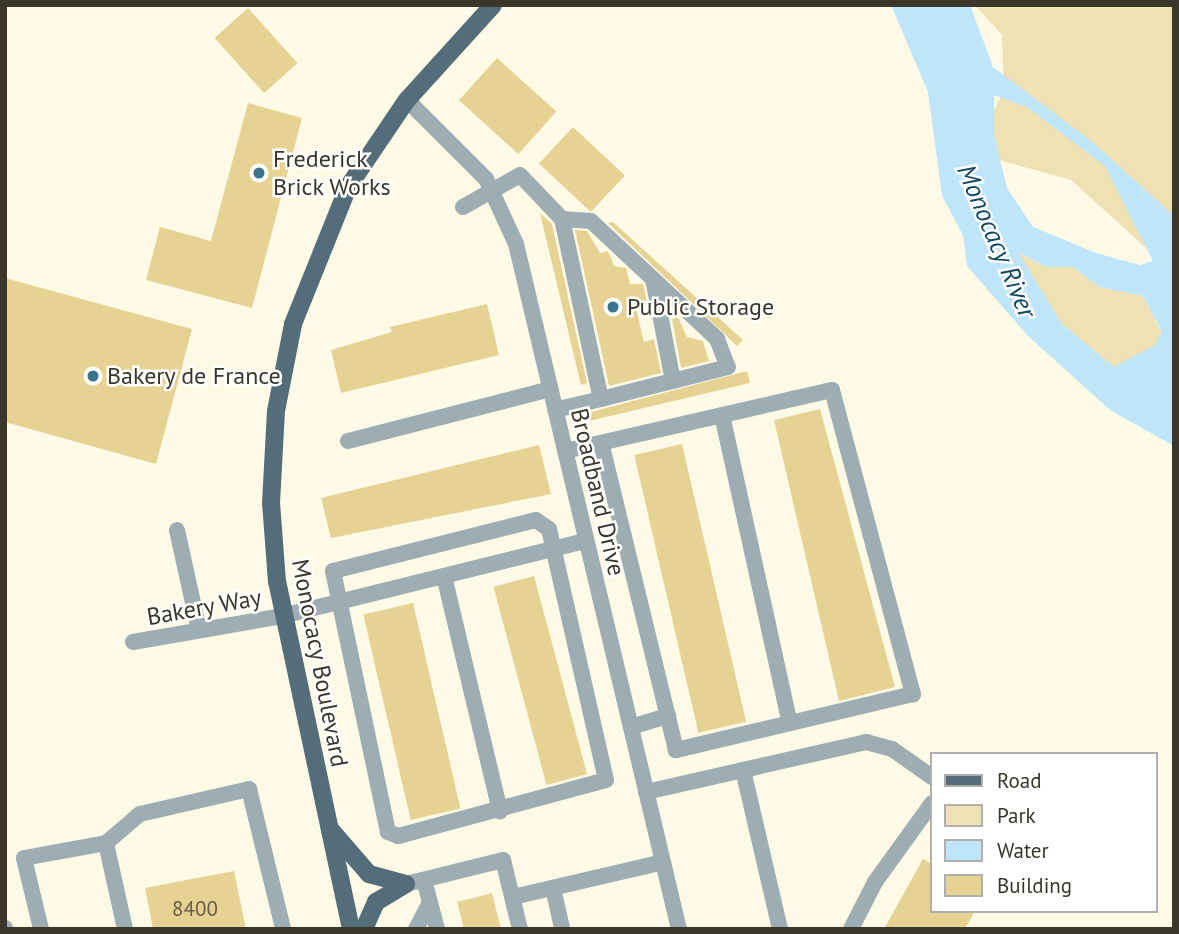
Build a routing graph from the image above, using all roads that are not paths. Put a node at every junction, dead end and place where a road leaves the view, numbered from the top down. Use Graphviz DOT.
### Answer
graph roads {
  1 [pos="493,5"];
  2 [pos="407,100"];
  3 [pos="491,188"];
  4 [pos="463,207"];
  5 [pos="562,219"];
  6 [pos="653,279"];
  7 [pos="673,381"];
  8 [pos="550,389"];
  9 [pos="601,399"];
  10 [pos="555,410"];
  11 [pos="722,415"];
  12 [pos="348,441"];
  13 [pos="601,443"];
  14 [pos="565,451"];
  15 [pos="177,530"];
  16 [pos="586,541"];
  17 [pos="553,549"];
  18 [pos="444,576"];
  19 [pos="335,603"];
  20 [pos="282,616"];
  21 [pos="199,630"];
  22 [pos="133,642"];
  23 [pos="668,716"];
  24 [pos="790,723"];
  25 [pos="631,726"];
  26 [pos="743,770"];
  27 [pos="930,776"];
  28 [pos="646,792"];
  29 [pos="930,806"];
  30 [pos="500,811"];
  31 [pos="328,827"];
  32 [pos="106,842"];
  33 [pos="663,862"];
  34 [pos="415,882"];
  35 [pos="553,888"];
  36 [pos="513,897"];
  37 [pos="430,903"];
  38 [pos="562,928"];
  39 [pos="41,929"];
  40 [pos="125,929"];
  41 [pos="283,929"];
  42 [pos="351,929"];
  43 [pos="363,929"];
  44 [pos="416,929"];
  45 [pos="437,929"];
  46 [pos="520,929"];
  47 [pos="679,929"];
  48 [pos="780,929"];
  49 [pos="851,929"];
  1 -- 2 [label="main road, Monocacy Boulevard"];
  2 -- 3 [label="street, Broadband Drive"];
  2 -- 20 [label="main road, Monocacy Boulevard"];
  3 -- 4 [label="street"];
  3 -- 5 [label="street"];
  3 -- 8 [label="street, Broadband Drive"];
  5 -- 6 [label="street"];
  5 -- 9 [label="street"];
  6 -- 7 [label="street"];
  6 -- 7 [label="street"];
  7 -- 9 [label="street"];
  8 -- 10 [label="street, Broadband Drive"];
  8 -- 12 [label="street"];
  9 -- 10 [label="street"];
  10 -- 14 [label="street, Broadband Drive"];
  11 -- 13 [label="street"];
  11 -- 24 [label="street"];
  11 -- 24 [label="street"];
  13 -- 14 [label="street"];
  13 -- 23 [label="street"];
  14 -- 16 [label="street, Broadband Drive"];
  15 -- 21 [label="street"];
  16 -- 17 [label="street, Bakery Way"];
  16 -- 25 [label="street, Broadband Drive"];
  17 -- 18 [label="street, Bakery Way"];
  17 -- 19 [label="street"];
  17 -- 30 [label="street"];
  18 -- 19 [label="street, Bakery Way"];
  18 -- 30 [label="street"];
  19 -- 20 [label="street, Bakery Way"];
  19 -- 30 [label="street"];
  20 -- 21 [label="street, Bakery Way"];
  20 -- 31 [label="main road, Monocacy Boulevard"];
  21 -- 22 [label="street, Bakery Way"];
  23 -- 24 [label="street"];
  23 -- 25 [label="street"];
  25 -- 28 [label="street, Broadband Drive"];
  26 -- 27 [label="street"];
  26 -- 28 [label="street"];
  26 -- 48 [label="street"];
  28 -- 33 [label="street, Broadband Drive"];
  29 -- 49 [label="street"];
  31 -- 34 [label="main road"];
  31 -- 42 [label="main road, Monocacy Boulevard"];
  32 -- 39 [label="street"];
  32 -- 40 [label="street"];
  32 -- 41 [label="street"];
  33 -- 35 [label="street"];
  33 -- 47 [label="street, Broadband Drive"];
  34 -- 36 [label="street"];
  34 -- 37 [label="street"];
  34 -- 43 [label="main road"];
  35 -- 36 [label="street"];
  35 -- 38 [label="street"];
  36 -- 46 [label="street"];
  37 -- 44 [label="street"];
  37 -- 45 [label="street"];
}
